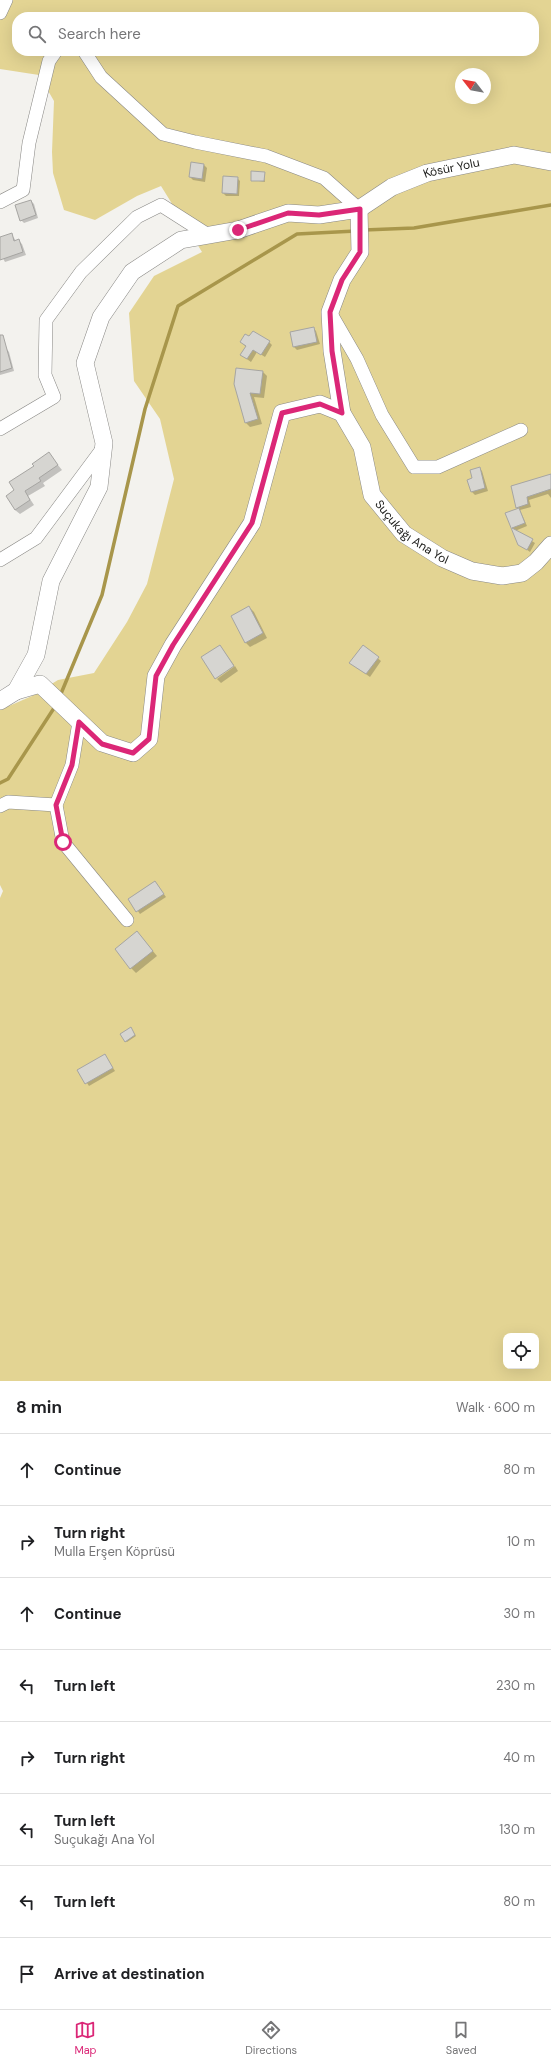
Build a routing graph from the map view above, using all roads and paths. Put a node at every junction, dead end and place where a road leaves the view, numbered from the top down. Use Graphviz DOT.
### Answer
graph roads {
  1 [pos="6,0"];
  2 [pos="0,13"];
  3 [pos="53,56"];
  4 [pos="87,56"];
  5 [pos="551,162"];
  6 [pos="0,202"];
  7 [pos="360,209"];
  8 [pos="208,235"];
  9 [pos="330,312"];
  10 [pos="342,413"];
  11 [pos="0,429"];
  12 [pos="521,430"];
  13 [pos="103,448"];
  14 [pos="550,548"];
  15 [pos="0,560"];
  16 [pos="16,691"];
  17 [pos="0,701"];
  18 [pos="79,722"];
  19 [pos="56,805"];
  20 [pos="0,806"];
  21 [pos="127,920"];
  1 -- 2 [label="street"];
  3 -- 6 [label="street"];
  4 -- 7 [label="street"];
  5 -- 7 [label="street, Kösür Yolu"];
  7 -- 8 [label="street"];
  7 -- 9 [label="street, Suçukağı Ana Yol"];
  8 -- 11 [label="street"];
  8 -- 13 [label="street"];
  9 -- 10 [label="street, Suçukağı Ana Yol"];
  9 -- 12 [label="street"];
  10 -- 14 [label="street, Suçukağı Ana Yol"];
  10 -- 18 [label="street"];
  13 -- 15 [label="street"];
  13 -- 16 [label="street"];
  16 -- 17 [label="street"];
  16 -- 18 [label="street"];
  18 -- 19 [label="street"];
  19 -- 20 [label="street"];
  19 -- 21 [label="street"];
}
